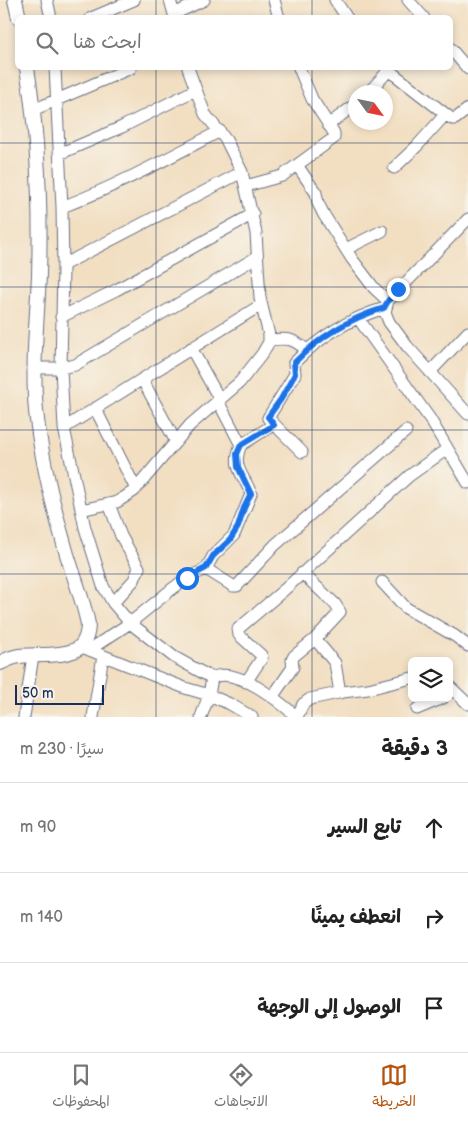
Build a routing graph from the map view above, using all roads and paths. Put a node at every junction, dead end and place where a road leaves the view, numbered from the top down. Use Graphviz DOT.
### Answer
graph roads {
  1 [pos="15,0"];
  2 [pos="47,0"];
  3 [pos="134,0"];
  4 [pos="170,0"];
  5 [pos="204,0"];
  6 [pos="274,0"];
  7 [pos="335,0"];
  8 [pos="408,0"];
  9 [pos="18,15"];
  10 [pos="50,15"];
  11 [pos="97,15"];
  12 [pos="175,15"];
  13 [pos="177,15"];
  14 [pos="279,15"];
  15 [pos="345,15"];
  16 [pos="421,15"];
  17 [pos="453,52"];
  18 [pos="468,69"];
  19 [pos="27,70"];
  20 [pos="55,70"];
  21 [pos="126,70"];
  22 [pos="189,70"];
  23 [pos="300,70"];
  24 [pos="387,70"];
  25 [pos="389,70"];
  26 [pos="375,85"];
  27 [pos="195,90"];
  28 [pos="56,101"];
  29 [pos="468,109"];
  30 [pos="33,110"];
  31 [pos="348,110"];
  32 [pos="445,115"];
  33 [pos="328,125"];
  34 [pos="220,132"];
  35 [pos="59,154"];
  36 [pos="297,165"];
  37 [pos="394,168"];
  38 [pos="242,172"];
  39 [pos="246,186"];
  40 [pos="62,207"];
  41 [pos="253,214"];
  42 [pos="468,219"];
  43 [pos="382,230"];
  44 [pos="346,249"];
  45 [pos="257,257"];
  46 [pos="63,265"];
  47 [pos="386,304"];
  48 [pos="261,305"];
  49 [pos="61,317"];
  50 [pos="358,318"];
  51 [pos="468,332"];
  52 [pos="269,340"];
  53 [pos="191,348"];
  54 [pos="307,350"];
  55 [pos="35,368"];
  56 [pos="61,368"];
  57 [pos="430,372"];
  58 [pos="142,380"];
  59 [pos="219,401"];
  60 [pos="95,408"];
  61 [pos="468,414"];
  62 [pos="274,425"];
  63 [pos="64,428"];
  64 [pos="406,430"];
  65 [pos="176,442"];
  66 [pos="241,445"];
  67 [pos="447,449"];
  68 [pos="302,452"];
  69 [pos="468,483"];
  70 [pos="136,489"];
  71 [pos="109,504"];
  72 [pos="82,510"];
  73 [pos="206,568"];
  74 [pos="302,573"];
  75 [pos="382,582"];
  76 [pos="113,603"];
  77 [pos="130,623"];
  78 [pos="315,639"];
  79 [pos="468,646"];
  80 [pos="85,648"];
  81 [pos="33,654"];
  82 [pos="103,656"];
  83 [pos="0,662"];
  84 [pos="212,678"];
  85 [pos="408,679"];
  86 [pos="246,682"];
  87 [pos="453,692"];
  88 [pos="340,693"];
  89 [pos="209,695"];
  90 [pos="273,696"];
  91 [pos="434,702"];
  92 [pos="468,704"];
  93 [pos="417,709"];
  94 [pos="24,717"];
  95 [pos="92,717"];
  96 [pos="201,717"];
  97 [pos="252,717"];
  98 [pos="297,717"];
  1 -- 9 [label="street"];
  2 -- 10 [label="street"];
  3 -- 11 [label="street"];
  4 -- 12 [label="street"];
  5 -- 13 [label="street"];
  6 -- 14 [label="street"];
  7 -- 15 [label="street"];
  8 -- 16 [label="street"];
  17 -- 18 [label="street"];
  19 -- 30 [label="street"];
  20 -- 28 [label="street"];
  21 -- 28 [label="street"];
  22 -- 27 [label="street"];
  23 -- 33 [label="street"];
  24 -- 26 [label="street"];
  25 -- 32 [label="street"];
  27 -- 34 [label="street"];
  27 -- 35 [label="street"];
  28 -- 30 [label="street"];
  28 -- 35 [label="street"];
  29 -- 32 [label="street"];
  30 -- 55 [label="street"];
  31 -- 33 [label="street"];
  32 -- 37 [label="street"];
  33 -- 36 [label="street"];
  34 -- 38 [label="street"];
  34 -- 40 [label="street"];
  35 -- 40 [label="street"];
  36 -- 39 [label="street"];
  36 -- 44 [label="street"];
  38 -- 39 [label="street"];
  38 -- 46 [label="street"];
  39 -- 41 [label="street"];
  40 -- 46 [label="street"];
  41 -- 45 [label="street"];
  41 -- 49 [label="street"];
  42 -- 47 [label="street"];
  43 -- 44 [label="street"];
  44 -- 47 [label="street"];
  45 -- 48 [label="street"];
  45 -- 56 [label="street"];
  46 -- 49 [label="street"];
  47 -- 50 [label="street"];
  47 -- 57 [label="street"];
  48 -- 52 [label="street"];
  48 -- 53 [label="street"];
  49 -- 56 [label="street"];
  50 -- 54 [label="street"];
  50 -- 67 [label="street"];
  51 -- 57 [label="street"];
  52 -- 54 [label="street"];
  52 -- 59 [label="street"];
  53 -- 58 [label="street"];
  53 -- 59 [label="street"];
  54 -- 62 [label="street"];
  55 -- 56 [label="street"];
  55 -- 80 [label="street"];
  56 -- 63 [label="street"];
  57 -- 61 [label="street"];
  58 -- 60 [label="street"];
  58 -- 65 [label="street"];
  59 -- 65 [label="street"];
  59 -- 66 [label="street"];
  60 -- 63 [label="street"];
  60 -- 70 [label="street"];
  62 -- 66 [label="street"];
  62 -- 68 [label="street"];
  63 -- 72 [label="street"];
  64 -- 73 [label="street"];
  65 -- 70 [label="street"];
  66 -- 73 [label="street"];
  67 -- 69 [label="street"];
  67 -- 74 [label="street"];
  70 -- 71 [label="street"];
  71 -- 72 [label="street"];
  71 -- 76 [label="street"];
  72 -- 76 [label="street"];
  73 -- 77 [label="street"];
  74 -- 78 [label="street"];
  74 -- 86 [label="street"];
  75 -- 79 [label="street"];
  76 -- 77 [label="street"];
  77 -- 80 [label="street"];
  77 -- 84 [label="street"];
  78 -- 88 [label="street"];
  78 -- 90 [label="street"];
  80 -- 81 [label="street"];
  80 -- 82 [label="street"];
  81 -- 83 [label="street"];
  81 -- 94 [label="street"];
  82 -- 89 [label="street"];
  82 -- 95 [label="street"];
  84 -- 86 [label="street"];
  84 -- 89 [label="street"];
  85 -- 88 [label="street"];
  86 -- 90 [label="street"];
  87 -- 92 [label="street"];
  88 -- 98 [label="street"];
  89 -- 96 [label="street"];
  89 -- 97 [label="street"];
  90 -- 98 [label="street"];
  91 -- 93 [label="street"];
}
